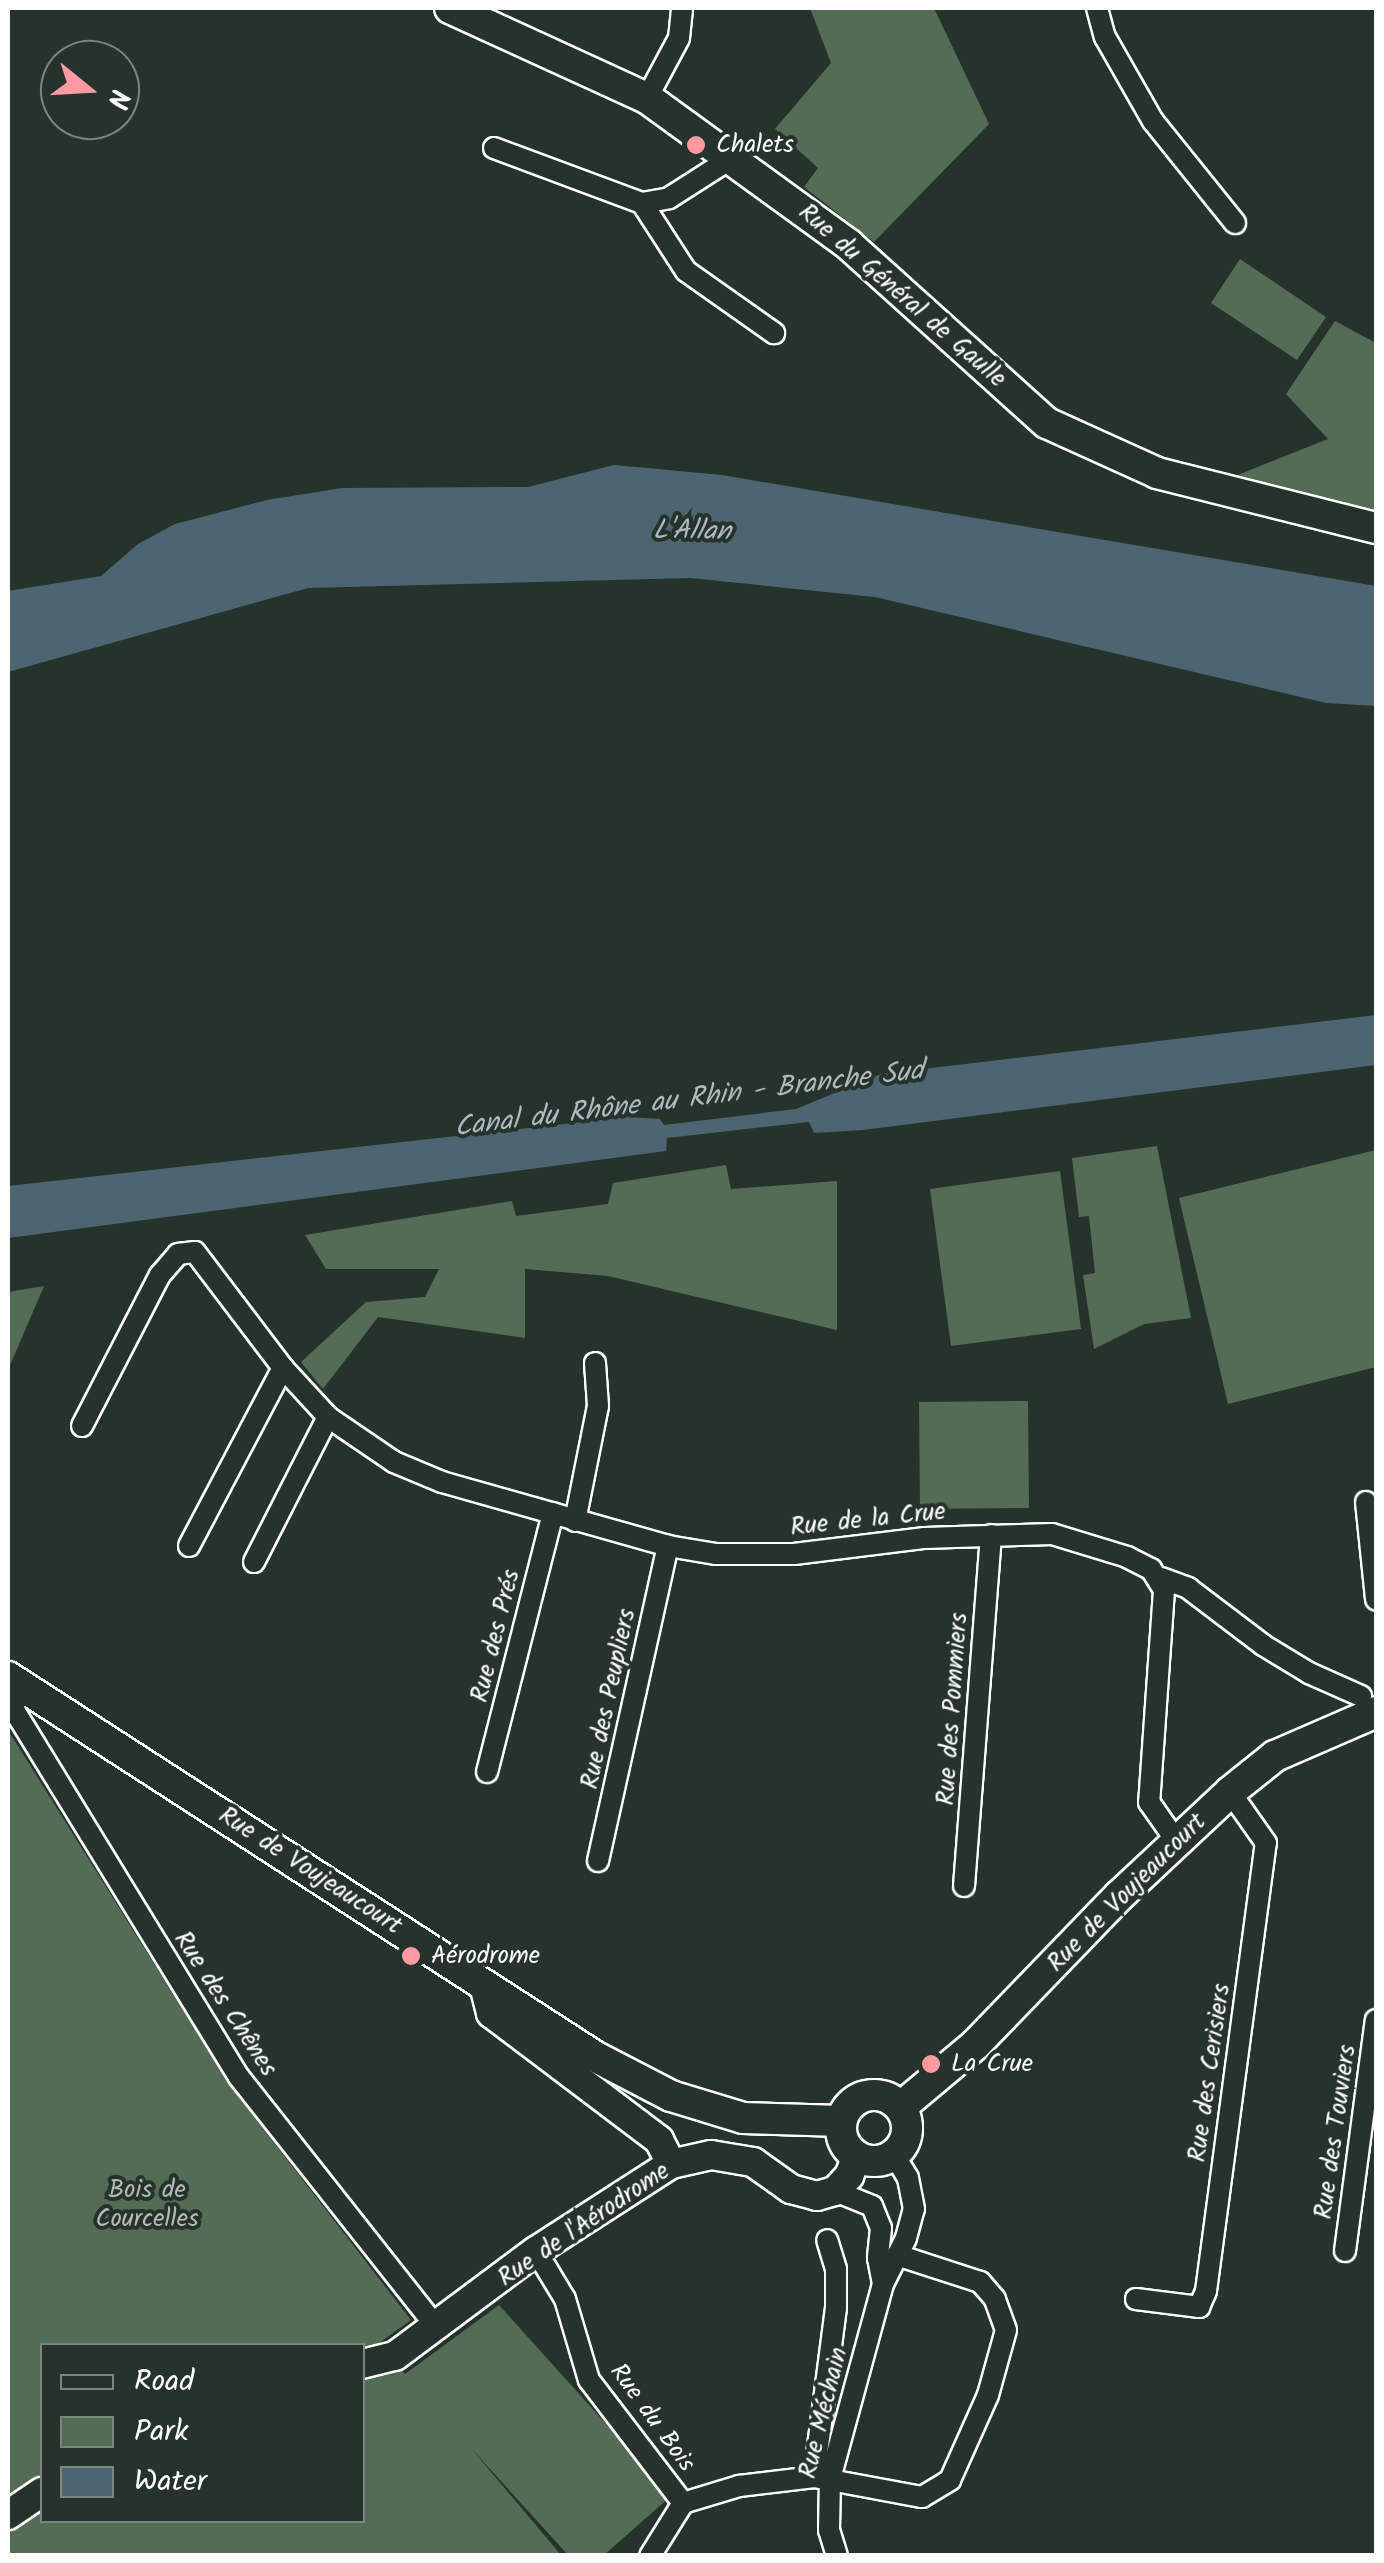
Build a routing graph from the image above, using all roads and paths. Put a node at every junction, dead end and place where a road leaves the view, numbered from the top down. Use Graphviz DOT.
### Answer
graph roads {
  1 [pos="450,8"];
  2 [pos="682,8"];
  3 [pos="1098,8"];
  4 [pos="648,98"];
  5 [pos="494,148"];
  6 [pos="730,159"];
  7 [pos="642,203"];
  8 [pos="1235,223"];
  9 [pos="774,333"];
  10 [pos="1376,528"];
  11 [pos="594,1363"];
  12 [pos="283,1368"];
  13 [pos="328,1416"];
  14 [pos="82,1426"];
  15 [pos="1366,1502"];
  16 [pos="552,1513"];
  17 [pos="575,1520"];
  18 [pos="991,1534"];
  19 [pos="189,1546"];
  20 [pos="668,1546"];
  21 [pos="254,1562"];
  22 [pos="1161,1578"];
  23 [pos="1376,1600"];
  24 [pos="12,1690"];
  25 [pos="1369,1704"];
  26 [pos="487,1772"];
  27 [pos="1230,1792"];
  28 [pos="1177,1842"];
  29 [pos="598,1862"];
  30 [pos="964,1886"];
  31 [pos="484,1985"];
  32 [pos="1376,2020"];
  33 [pos="901,2107"];
  34 [pos="841,2121"];
  35 [pos="894,2155"];
  36 [pos="856,2156"];
  37 [pos="671,2164"];
  38 [pos="834,2192"];
  39 [pos="827,2240"];
  40 [pos="1345,2251"];
  41 [pos="536,2252"];
  42 [pos="898,2255"];
  43 [pos="882,2284"];
  44 [pos="1136,2299"];
  45 [pos="437,2328"];
  46 [pos="365,2363"];
  47 [pos="822,2478"];
  48 [pos="40,2493"];
  49 [pos="683,2503"];
  50 [pos="8,2515"];
  51 [pos="650,2556"];
  52 [pos="837,2556"];
  1 -- 4 [label="main road, Rue du Général de Gaulle"];
  2 -- 4 [label="street"];
  3 -- 8 [label="street"];
  4 -- 6 [label="main road, Rue du Général de Gaulle"];
  5 -- 7 [label="street"];
  6 -- 7 [label="street"];
  6 -- 10 [label="main road, Rue du Général de Gaulle"];
  7 -- 9 [label="street"];
  11 -- 17 [label="street"];
  12 -- 13 [label="street, Rue de la Crue"];
  12 -- 14 [label="street, Rue de la Crue"];
  12 -- 19 [label="street"];
  13 -- 16 [label="street, Rue de la Crue"];
  13 -- 21 [label="street"];
  15 -- 23 [label="street"];
  16 -- 17 [label="street, Rue de la Crue"];
  16 -- 26 [label="street, Rue des Prés"];
  17 -- 20 [label="street, Rue de la Crue"];
  18 -- 20 [label="street, Rue de la Crue"];
  18 -- 22 [label="street, Rue de la Crue"];
  18 -- 30 [label="street, Rue des Pommiers"];
  20 -- 29 [label="street, Rue des Peupliers"];
  22 -- 25 [label="street, Rue de la Crue"];
  22 -- 28 [label="street"];
  24 -- 31 [label="main road, Rue de Voujeaucourt"];
  24 -- 45 [label="street, Rue des Chênes"];
  25 -- 27 [label="main road, Rue de Voujeaucourt"];
  27 -- 28 [label="main road, Rue de Voujeaucourt"];
  27 -- 44 [label="street, Rue des Cerisiers"];
  28 -- 33 [label="main road, Rue de Voujeaucourt"];
  31 -- 34 [label="main road, Rue de Voujeaucourt"];
  31 -- 37 [label="street"];
  32 -- 40 [label="street, Rue des Touviers"];
  33 -- 34 [label="main road"];
  33 -- 35 [label="main road"];
  34 -- 36 [label="main road"];
  35 -- 36 [label="main road"];
  35 -- 42 [label="street, Rue Méchain"];
  36 -- 38 [label="street"];
  37 -- 38 [label="street, Rue de l'Aérodrome"];
  37 -- 41 [label="street, Rue de l'Aérodrome"];
  38 -- 43 [label="street, Rue Méchain"];
  39 -- 47 [label="street, Rue Méchain"];
  41 -- 45 [label="street, Rue de l'Aérodrome"];
  41 -- 49 [label="street, Rue du Bois"];
  42 -- 43 [label="street, Rue Méchain"];
  42 -- 47 [label="street, Rue du Bois"];
  43 -- 47 [label="street, Rue Méchain"];
  45 -- 46 [label="street, Rue de l'Aérodrome"];
  47 -- 49 [label="street, Rue du Bois"];
  47 -- 52 [label="street, Rue Méchain"];
  48 -- 50 [label="street"];
  49 -- 51 [label="street, Rue du Bois"];
}
